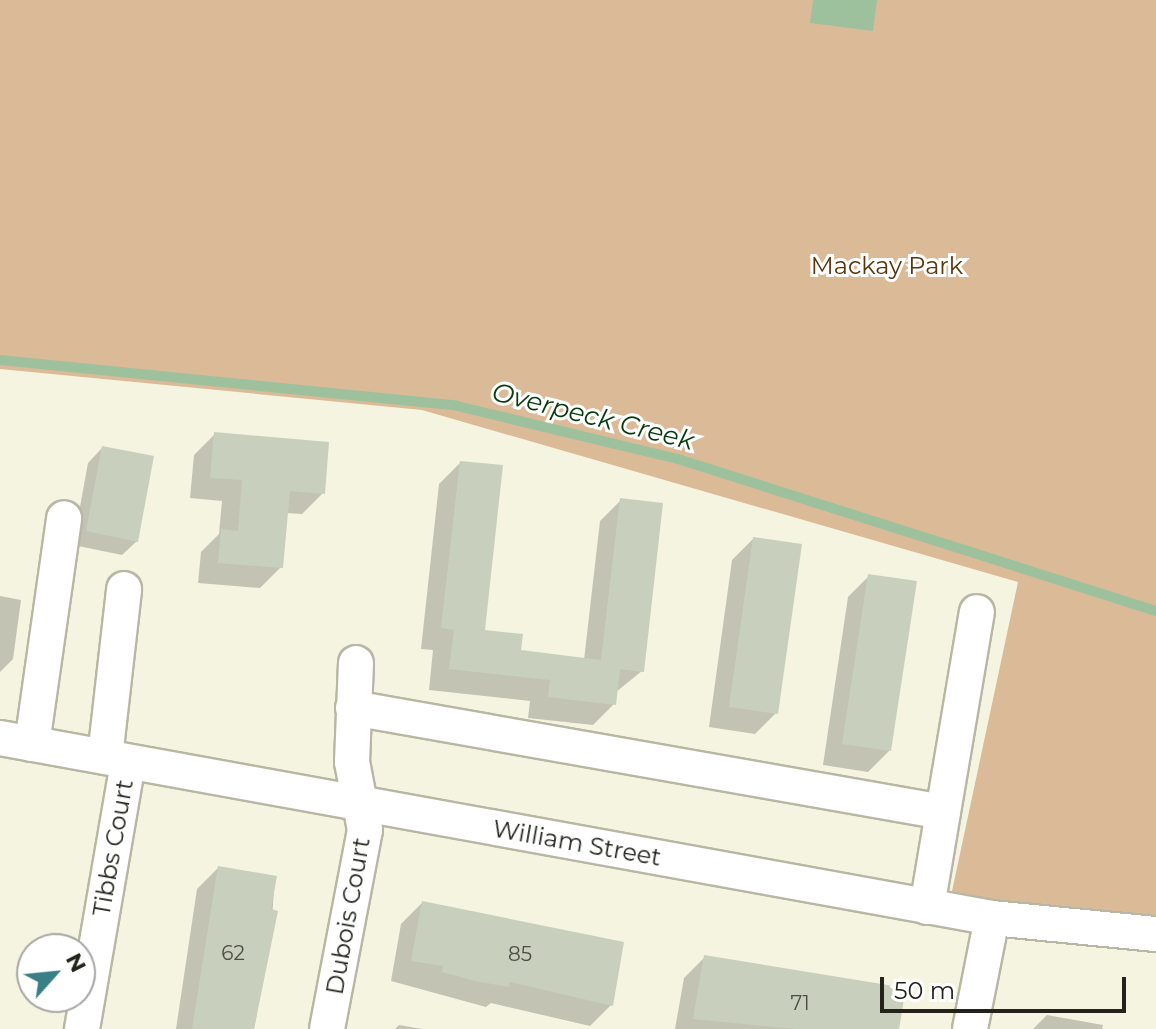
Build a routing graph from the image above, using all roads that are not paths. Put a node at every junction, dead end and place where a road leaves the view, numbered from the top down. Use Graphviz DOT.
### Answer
graph roads {
  1 [pos="64,518"];
  2 [pos="124,589"];
  3 [pos="977,612"];
  4 [pos="356,663"];
  5 [pos="353,708"];
  6 [pos="16,741"];
  7 [pos="116,760"];
  8 [pos="359,804"];
  9 [pos="943,812"];
  10 [pos="927,907"];
  11 [pos="992,918"];
  12 [pos="1156,934"];
  13 [pos="82,1029"];
  14 [pos="327,1029"];
  15 [pos="970,1029"];
  1 -- 6 [label="street"];
  2 -- 7 [label="street, Tibbs Court"];
  3 -- 9 [label="street"];
  4 -- 5 [label="street, Dubois Court"];
  5 -- 8 [label="street, Dubois Court"];
  5 -- 9 [label="street"];
  6 -- 7 [label="street, William Street"];
  7 -- 8 [label="street, William Street"];
  7 -- 13 [label="street, Tibbs Court"];
  8 -- 10 [label="street, William Street"];
  8 -- 14 [label="street, Dubois Court"];
  9 -- 10 [label="street"];
  10 -- 11 [label="street, William Street"];
  11 -- 12 [label="street, William Street"];
  11 -- 15 [label="street"];
}
